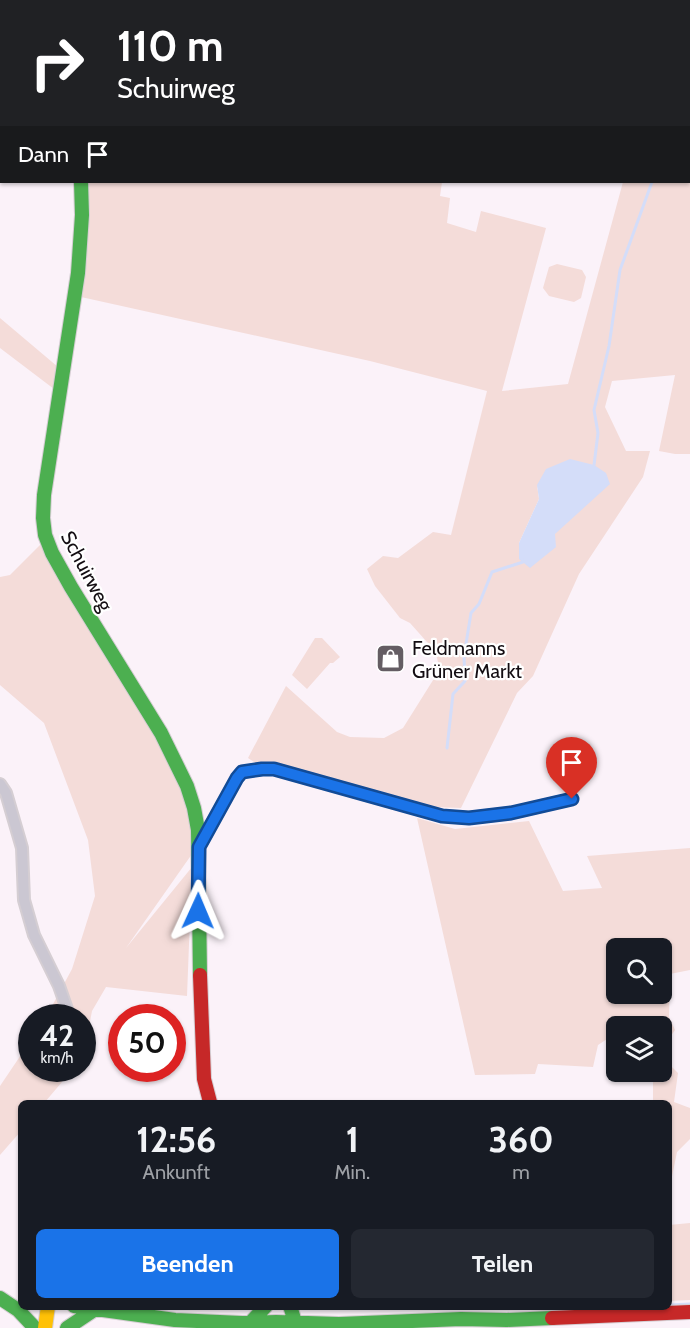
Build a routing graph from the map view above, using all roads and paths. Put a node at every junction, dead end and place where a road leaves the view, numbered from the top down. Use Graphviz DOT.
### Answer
graph roads {
  1 [pos="81,183"];
  2 [pos="0,784"];
  3 [pos="572,799"];
  4 [pos="199,847"];
  5 [pos="65,1004"];
  6 [pos="209,1100"];
  7 [pos="0,1297"];
  8 [pos="18,1299"];
  9 [pos="47,1310"];
  10 [pos="59,1310"];
  11 [pos="94,1310"];
  12 [pos="262,1310"];
  13 [pos="291,1310"];
  14 [pos="690,1312"];
  15 [pos="248,1325"];
  16 [pos="296,1325"];
  17 [pos="337,1326"];
  18 [pos="35,1328"];
  19 [pos="45,1328"];
  20 [pos="57,1328"];
  21 [pos="67,1328"];
  1 -- 4 [label="main road, Schuirweg"];
  2 -- 5 [label="street"];
  3 -- 4 [label="street, Schuirweg"];
  4 -- 6 [label="main road, Schuirweg"];
  7 -- 8 [label="main road"];
  7 -- 18 [label="main road"];
  9 -- 19 [label="main road"];
  10 -- 20 [label="main road"];
  11 -- 15 [label="main road"];
  11 -- 21 [label="main road"];
  12 -- 15 [label="main road"];
  13 -- 16 [label="main road"];
  14 -- 17 [label="main road"];
  15 -- 16 [label="main road"];
  16 -- 17 [label="main road"];
}
